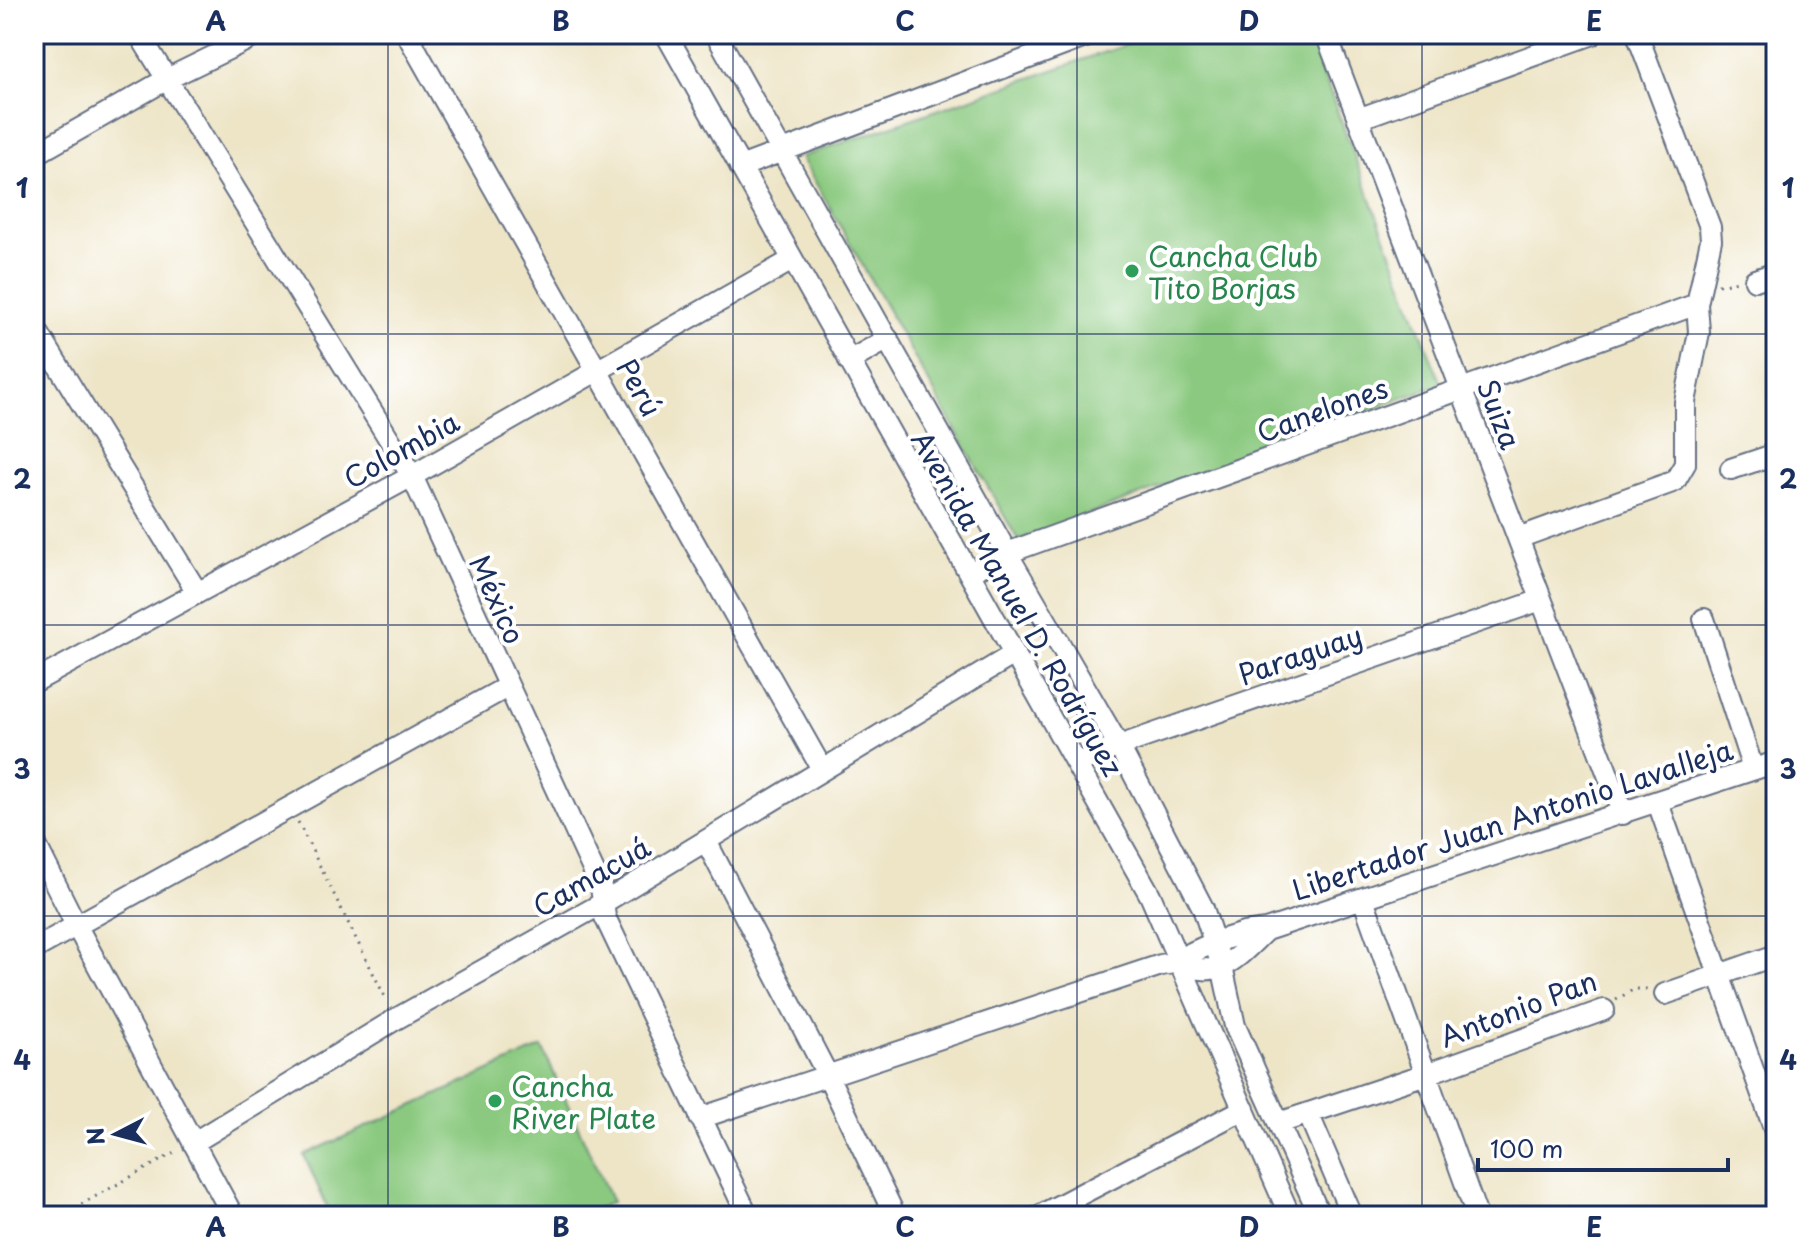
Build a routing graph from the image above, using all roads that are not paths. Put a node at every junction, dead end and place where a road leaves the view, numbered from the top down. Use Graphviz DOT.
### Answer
graph roads {
  1 [pos="139,34"];
  2 [pos="259,34"];
  3 [pos="407,34"];
  4 [pos="666,34"];
  5 [pos="716,34"];
  6 [pos="1093,34"];
  7 [pos="1326,34"];
  8 [pos="1593,34"];
  9 [pos="1637,34"];
  10 [pos="167,79"];
  11 [pos="1358,119"];
  12 [pos="782,151"];
  13 [pos="34,155"];
  14 [pos="740,167"];
  15 [pos="792,260"];
  16 [pos="1776,273"];
  17 [pos="1755,280"];
  18 [pos="1700,296"];
  19 [pos="34,326"];
  20 [pos="888,339"];
  21 [pos="849,361"];
  22 [pos="598,369"];
  23 [pos="1460,389"];
  24 [pos="1776,454"];
  25 [pos="1731,469"];
  26 [pos="412,476"];
  27 [pos="1518,538"];
  28 [pos="1007,553"];
  29 [pos="969,573"];
  30 [pos="197,592"];
  31 [pos="1541,600"];
  32 [pos="1704,619"];
  33 [pos="1014,654"];
  34 [pos="34,682"];
  35 [pos="507,687"];
  36 [pos="1119,746"];
  37 [pos="1776,762"];
  38 [pos="1077,763"];
  39 [pos="822,769"];
  40 [pos="1753,769"];
  41 [pos="1658,803"];
  42 [pos="1623,814"];
  43 [pos="34,841"];
  44 [pos="706,841"];
  45 [pos="1363,899"];
  46 [pos="603,903"];
  47 [pos="76,925"];
  48 [pos="1266,930"];
  49 [pos="1215,942"];
  50 [pos="34,949"];
  51 [pos="1776,955"];
  52 [pos="1180,962"];
  53 [pos="1222,966"];
  54 [pos="1720,975"];
  55 [pos="1665,994"];
  56 [pos="1604,1010"];
  57 [pos="1426,1074"];
  58 [pos="828,1076"];
  59 [pos="1244,1109"];
  60 [pos="1308,1113"];
  61 [pos="700,1118"];
  62 [pos="1279,1123"];
  63 [pos="1776,1134"];
  64 [pos="193,1143"];
  65 [pos="233,1216"];
  66 [pos="748,1216"];
  67 [pos="895,1216"];
  68 [pos="1039,1216"];
  69 [pos="1290,1216"];
  70 [pos="1320,1216"];
  71 [pos="1352,1216"];
  72 [pos="1477,1216"];
  1 -- 10 [label="street, México"];
  2 -- 10 [label="street"];
  3 -- 22 [label="street, Perú"];
  4 -- 14 [label="street, Avenida Manuel D. Rodríguez"];
  5 -- 12 [label="street, Avenida Manuel D. Rodríguez"];
  6 -- 12 [label="street"];
  7 -- 11 [label="street, Suiza"];
  8 -- 11 [label="street"];
  9 -- 18 [label="street"];
  10 -- 13 [label="street"];
  10 -- 26 [label="street, México"];
  11 -- 23 [label="street, Suiza"];
  12 -- 14 [label="street"];
  12 -- 20 [label="street, Avenida Manuel D. Rodríguez"];
  14 -- 15 [label="street, Avenida Manuel D. Rodríguez"];
  15 -- 21 [label="street, Avenida Manuel D. Rodríguez"];
  15 -- 22 [label="street, Colombia"];
  16 -- 17 [label="street"];
  18 -- 23 [label="street, Canelones"];
  18 -- 27 [label="street"];
  19 -- 30 [label="street"];
  20 -- 21 [label="street"];
  20 -- 28 [label="street, Avenida Manuel D. Rodríguez"];
  21 -- 29 [label="street, Avenida Manuel D. Rodríguez"];
  22 -- 26 [label="street, Colombia"];
  22 -- 39 [label="street, Perú"];
  23 -- 27 [label="street, Suiza"];
  23 -- 28 [label="street, Canelones"];
  24 -- 25 [label="street"];
  26 -- 30 [label="street, Colombia"];
  26 -- 35 [label="street, México"];
  27 -- 31 [label="street, Suiza"];
  28 -- 29 [label="street, Canelones"];
  28 -- 36 [label="street, Avenida Manuel D. Rodríguez"];
  29 -- 33 [label="street, Avenida Manuel D. Rodríguez"];
  30 -- 34 [label="street, Colombia"];
  31 -- 36 [label="street, Paraguay"];
  31 -- 42 [label="street, Suiza"];
  32 -- 40 [label="street"];
  33 -- 38 [label="street, Avenida Manuel D. Rodríguez"];
  33 -- 39 [label="street, Camacuá"];
  35 -- 46 [label="street, México"];
  35 -- 47 [label="street"];
  36 -- 38 [label="street, Paraguay"];
  36 -- 49 [label="street, Avenida Manuel D. Rodríguez"];
  37 -- 40 [label="street, Libertador Juan Antonio Lavalleja"];
  38 -- 52 [label="street, Avenida Manuel D. Rodríguez"];
  39 -- 44 [label="street, Camacuá"];
  40 -- 41 [label="street, Libertador Juan Antonio Lavalleja"];
  41 -- 42 [label="street, Libertador Juan Antonio Lavalleja"];
  41 -- 54 [label="street"];
  42 -- 45 [label="street, Libertador Juan Antonio Lavalleja"];
  43 -- 47 [label="street"];
  44 -- 46 [label="street, Camacuá"];
  44 -- 58 [label="street"];
  45 -- 48 [label="street, Libertador Juan Antonio Lavalleja"];
  45 -- 57 [label="street"];
  46 -- 61 [label="street, México"];
  46 -- 64 [label="street, Camacuá"];
  47 -- 50 [label="street"];
  47 -- 64 [label="street"];
  48 -- 49 [label="street, Libertador Juan Antonio Lavalleja"];
  48 -- 53 [label="street, Libertador Juan Antonio Lavalleja"];
  49 -- 52 [label="street, Libertador Juan Antonio Lavalleja"];
  49 -- 53 [label="street, Avenida Manuel D. Rodríguez"];
  51 -- 54 [label="street"];
  52 -- 53 [label="street, Libertador Juan Antonio Lavalleja"];
  52 -- 58 [label="street, Libertador Juan Antonio Lavalleja"];
  52 -- 59 [label="street, Avenida Manuel D. Rodríguez"];
  53 -- 62 [label="street, Avenida Manuel D. Rodríguez"];
  54 -- 55 [label="street"];
  54 -- 63 [label="street"];
  56 -- 57 [label="street, Antonio Pan"];
  57 -- 60 [label="street, Antonio Pan"];
  57 -- 72 [label="street"];
  58 -- 61 [label="street, Libertador Juan Antonio Lavalleja"];
  58 -- 67 [label="street"];
  59 -- 68 [label="street"];
  59 -- 69 [label="street, Avenida Manuel D. Rodríguez"];
  60 -- 62 [label="street, Antonio Pan"];
  60 -- 71 [label="street"];
  61 -- 66 [label="street, México"];
  62 -- 70 [label="street, Avenida Manuel D. Rodríguez"];
  64 -- 65 [label="street"];
}
